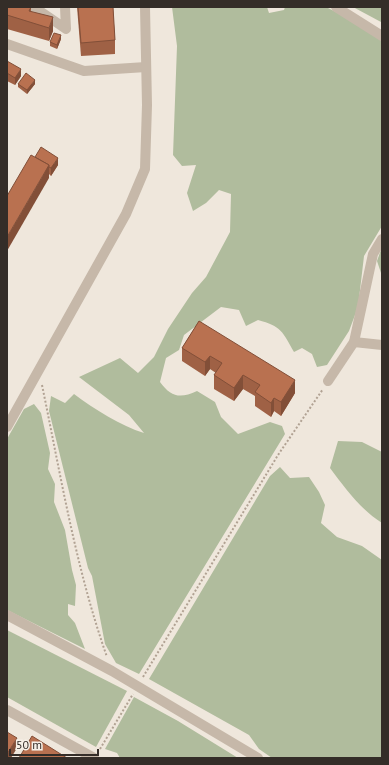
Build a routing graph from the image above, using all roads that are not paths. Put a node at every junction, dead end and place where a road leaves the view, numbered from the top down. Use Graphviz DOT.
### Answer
graph roads {
  1 [pos="34,7"];
  2 [pos="65,7"];
  3 [pos="145,7"];
  4 [pos="336,7"];
  5 [pos="382,36"];
  6 [pos="7,44"];
  7 [pos="146,67"];
  8 [pos="382,239"];
  9 [pos="354,342"];
  10 [pos="382,345"];
  11 [pos="328,381"];
  12 [pos="7,426"];
  13 [pos="7,615"];
  14 [pos="7,710"];
  15 [pos="96,755"];
  16 [pos="258,758"];
  1 -- 2 [label="street"];
  3 -- 7 [label="street"];
  4 -- 5 [label="street"];
  6 -- 7 [label="street"];
  7 -- 12 [label="street"];
  8 -- 9 [label="street"];
  9 -- 10 [label="street"];
  9 -- 11 [label="street"];
  13 -- 16 [label="street"];
  14 -- 15 [label="street"];
}
